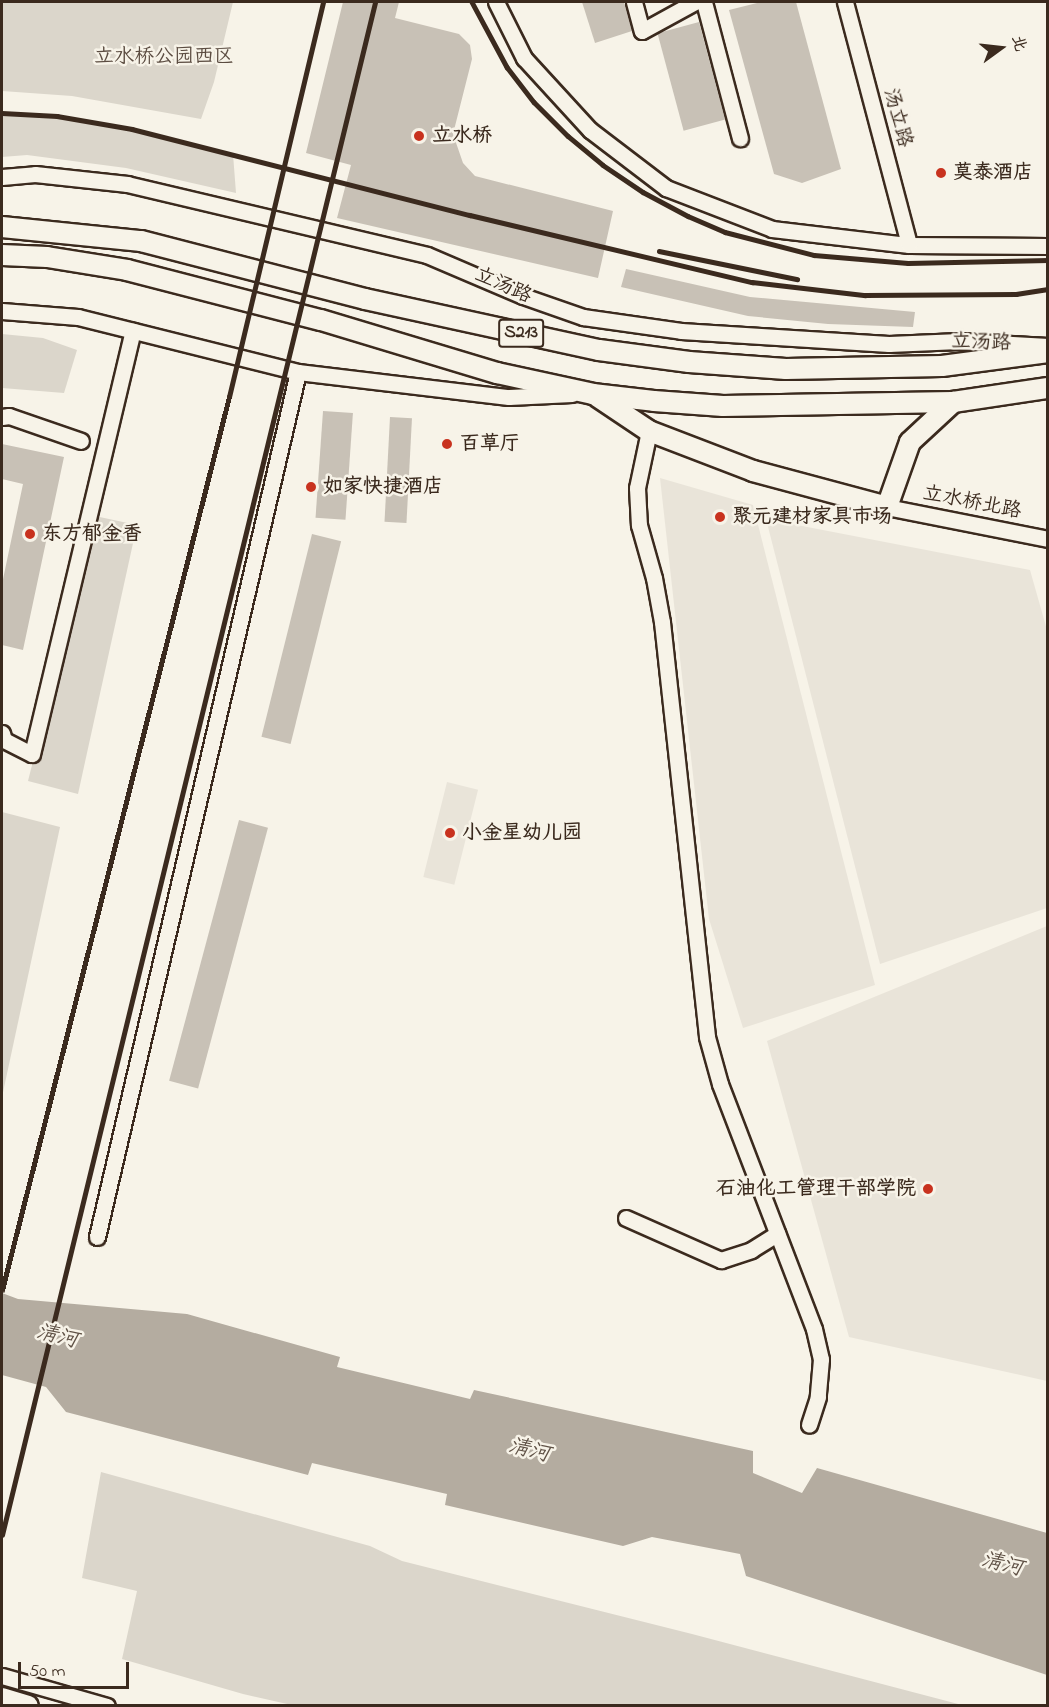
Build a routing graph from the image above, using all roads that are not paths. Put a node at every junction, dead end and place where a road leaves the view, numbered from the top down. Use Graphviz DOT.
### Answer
graph roads {
  1 [pos="496,2"];
  2 [pos="633,2"];
  3 [pos="695,2"];
  4 [pos="704,2"];
  5 [pos="845,2"];
  6 [pos="740,138"];
  7 [pos="2,177"];
  8 [pos="2,226"];
  9 [pos="909,245"];
  10 [pos="1047,246"];
  11 [pos="2,255"];
  12 [pos="2,311"];
  13 [pos="133,331"];
  14 [pos="1047,346"];
  15 [pos="1047,352"];
  16 [pos="298,372"];
  17 [pos="1047,388"];
  18 [pos="593,394"];
  19 [pos="953,402"];
  20 [pos="2,417"];
  21 [pos="649,431"];
  22 [pos="81,441"];
  23 [pos="887,507"];
  24 [pos="1047,539"];
  25 [pos="2,733"];
  26 [pos="626,1218"];
  27 [pos="777,1234"];
  28 [pos="97,1238"];
  29 [pos="809,1425"];
  30 [pos="2,1676"];
  31 [pos="2,1698"];
  32 [pos="28,1706"];
  33 [pos="107,1706"];
  1 -- 9 [label="street"];
  2 -- 3 [label="street"];
  4 -- 6 [label="street"];
  5 -- 9 [label="street, 汤立路"];
  7 -- 14 [label="street, 立汤路 / S213"];
  8 -- 15 [label="main road, 立汤路 / S213"];
  9 -- 10 [label="street"];
  11 -- 18 [label="main road, S213"];
  12 -- 13 [label="street, S213"];
  13 -- 16 [label="street, S213"];
  13 -- 25 [label="street"];
  16 -- 18 [label="street, S213"];
  16 -- 28 [label="street"];
  17 -- 19 [label="main road, S213"];
  18 -- 19 [label="main road, S213"];
  18 -- 21 [label="main road"];
  19 -- 23 [label="main road"];
  20 -- 22 [label="street"];
  21 -- 23 [label="main road"];
  21 -- 27 [label="street"];
  23 -- 24 [label="street, 立水桥北路"];
  26 -- 27 [label="street"];
  27 -- 29 [label="street"];
  30 -- 33 [label="street"];
  31 -- 32 [label="main road"];
}
